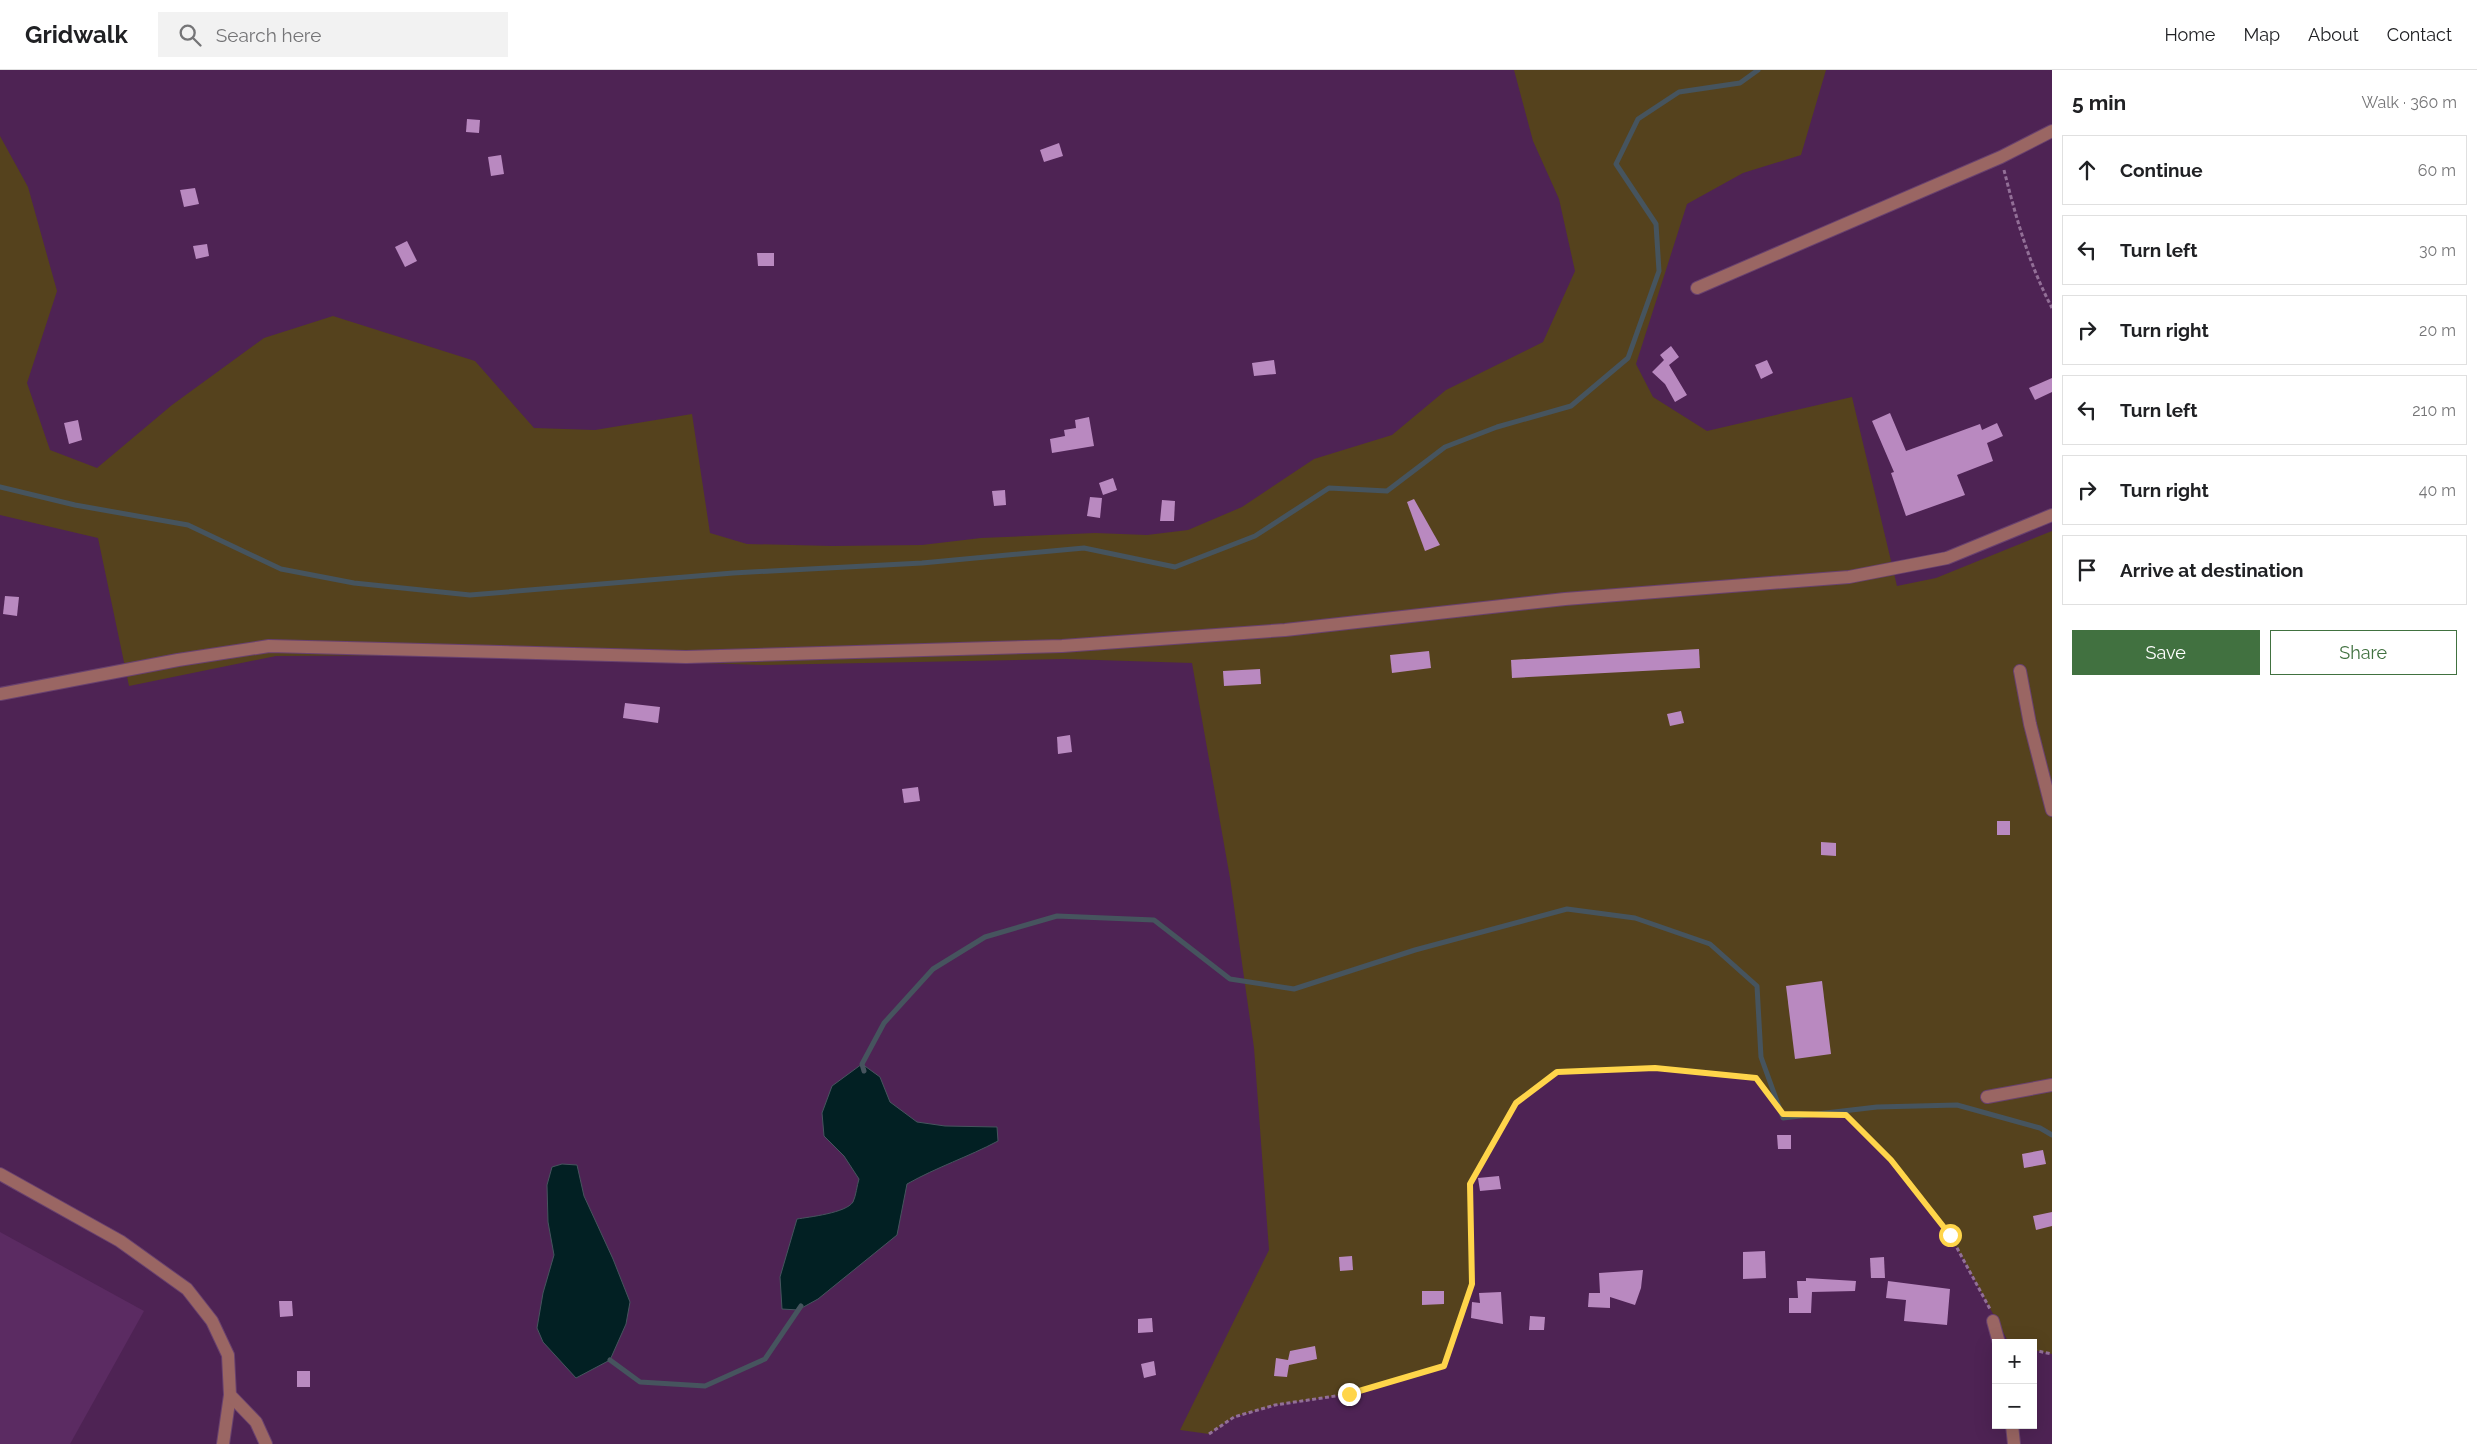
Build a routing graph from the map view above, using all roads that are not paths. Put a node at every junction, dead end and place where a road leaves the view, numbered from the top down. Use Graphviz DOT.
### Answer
graph roads {
  1 [pos="2052,131"];
  2 [pos="1697,288"];
  3 [pos="2052,515"];
  4 [pos="2020,671"];
  5 [pos="0,694"];
  6 [pos="2052,810"];
  7 [pos="2052,1084"];
  8 [pos="1986,1097"];
  9 [pos="0,1174"];
  10 [pos="1992,1315"];
  11 [pos="1998,1339"];
  12 [pos="230,1395"];
  13 [pos="2012,1429"];
  14 [pos="223,1444"];
  15 [pos="266,1444"];
  16 [pos="2014,1444"];
  1 -- 2 [label="street"];
  3 -- 5 [label="street"];
  4 -- 6 [label="street"];
  7 -- 8 [label="street"];
  9 -- 12 [label="street"];
  10 -- 11 [label="street"];
  12 -- 14 [label="street"];
  12 -- 15 [label="street"];
  13 -- 16 [label="street"];
}
